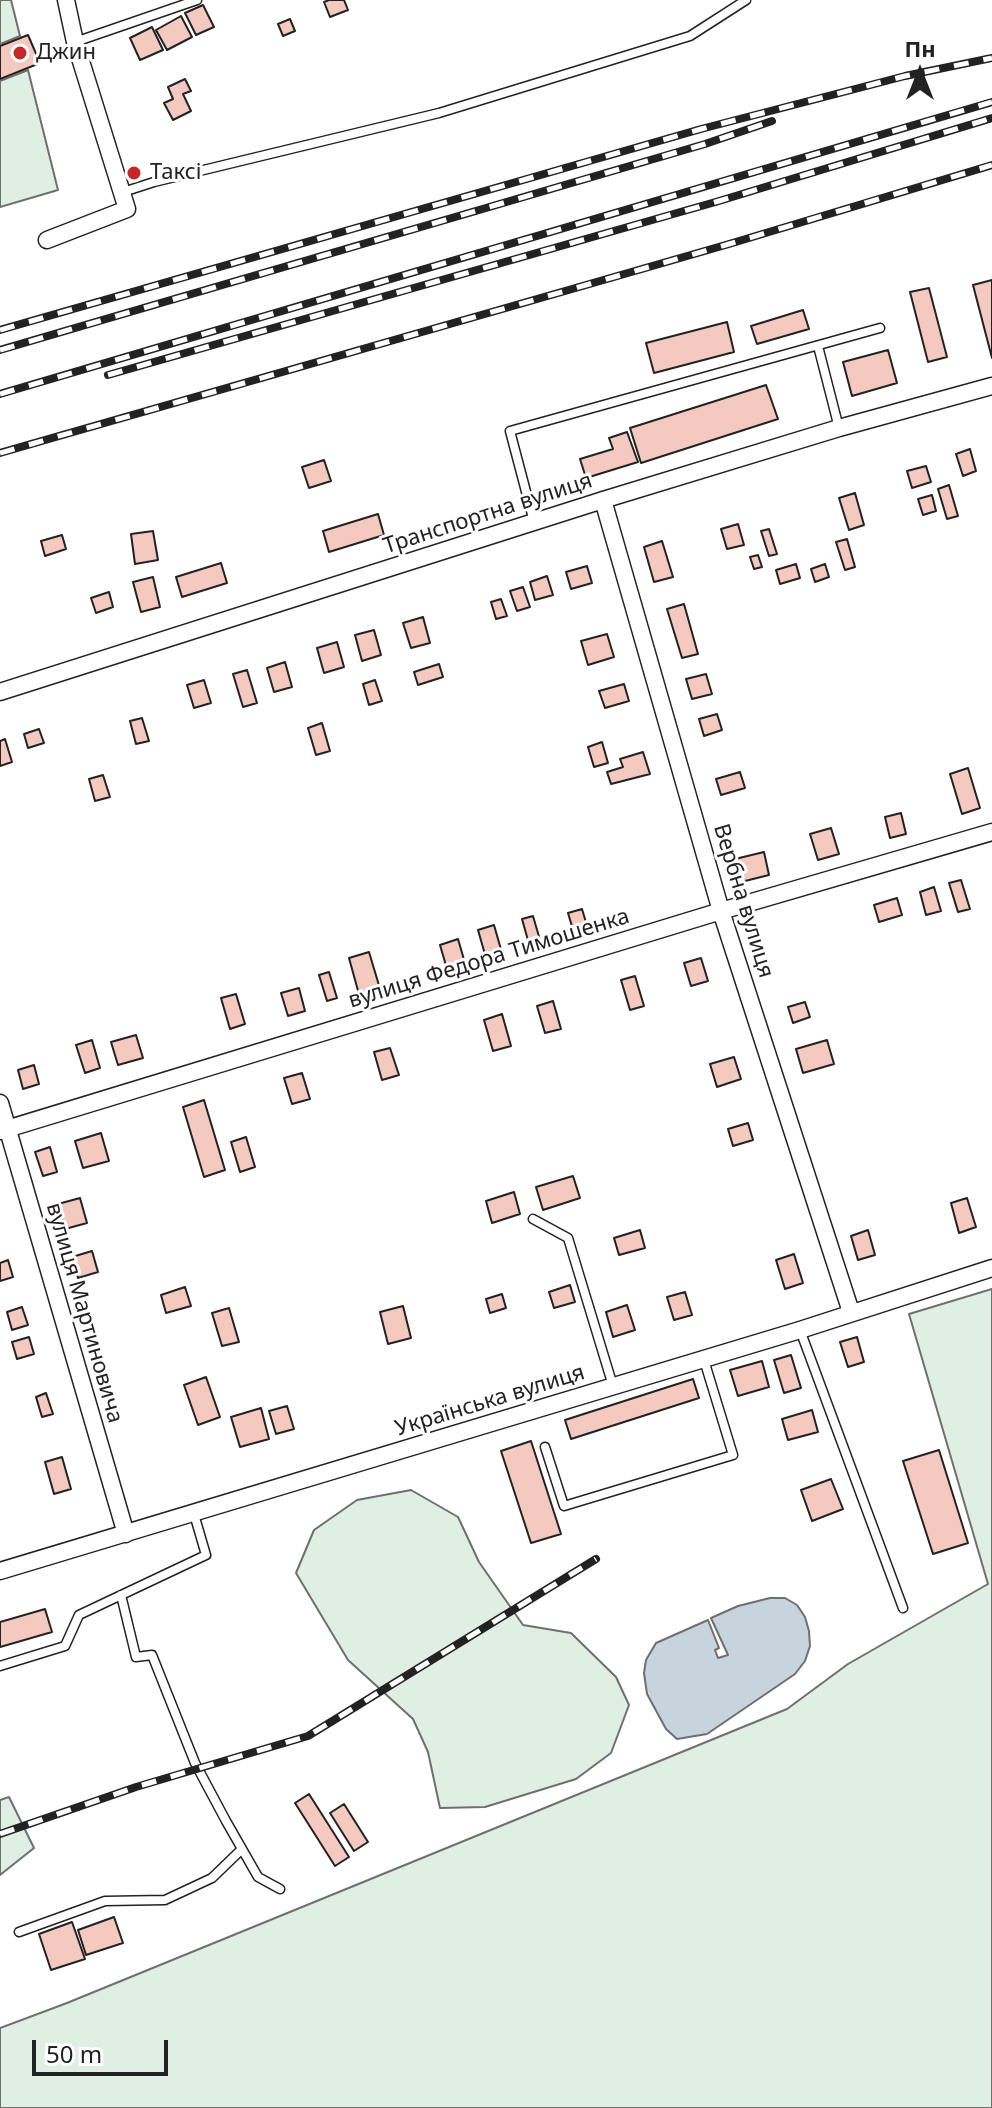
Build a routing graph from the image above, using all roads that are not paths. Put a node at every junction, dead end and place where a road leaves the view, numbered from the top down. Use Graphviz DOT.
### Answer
graph roads {
  1 [pos="66,0"];
  2 [pos="197,0"];
  3 [pos="746,0"];
  4 [pos="75,42"];
  5 [pos="120,193"];
  6 [pos="47,240"];
  7 [pos="880,328"];
  8 [pos="818,346"];
  9 [pos="992,386"];
  10 [pos="839,428"];
  11 [pos="603,500"];
  12 [pos="534,523"];
  13 [pos="0,692"];
  14 [pos="992,832"];
  15 [pos="721,911"];
  16 [pos="0,1103"];
  17 [pos="4,1130"];
  18 [pos="533,1219"];
  19 [pos="992,1268"];
  20 [pos="851,1312"];
  21 [pos="800,1330"];
  22 [pos="704,1359"];
  23 [pos="613,1386"];
  24 [pos="545,1447"];
  25 [pos="194,1514"];
  26 [pos="126,1534"];
  27 [pos="0,1571"];
  28 [pos="121,1595"];
  29 [pos="903,1608"];
  30 [pos="0,1666"];
  31 [pos="242,1849"];
  32 [pos="280,1889"];
  33 [pos="19,1932"];
  1 -- 4 [label="street"];
  2 -- 4 [label="lane"];
  3 -- 5 [label="lane"];
  4 -- 5 [label="street"];
  5 -- 6 [label="street"];
  7 -- 8 [label="lane"];
  8 -- 10 [label="lane"];
  8 -- 12 [label="lane"];
  9 -- 10 [label="street, Транспортна вулиця"];
  10 -- 11 [label="street, Транспортна вулиця"];
  11 -- 12 [label="street, Транспортна вулиця"];
  11 -- 15 [label="street, Вербна вулиця"];
  12 -- 13 [label="street, Транспортна вулиця"];
  14 -- 15 [label="street, вулиця Федора Тимошенка"];
  15 -- 17 [label="street, вулиця Федора Тимошенка"];
  15 -- 20 [label="street, Вербна вулиця"];
  16 -- 17 [label="street, вулиця Мартиновича"];
  17 -- 26 [label="street, вулиця Мартиновича"];
  18 -- 23 [label="lane"];
  19 -- 20 [label="street, Українська вулиця"];
  20 -- 21 [label="street, Українська вулиця"];
  21 -- 22 [label="street, Українська вулиця"];
  21 -- 29 [label="lane"];
  22 -- 23 [label="street, Українська вулиця"];
  22 -- 24 [label="lane"];
  23 -- 25 [label="street, Українська вулиця"];
  25 -- 26 [label="street, Українська вулиця"];
  25 -- 28 [label="lane"];
  26 -- 27 [label="street, Українська вулиця"];
  28 -- 30 [label="lane"];
  28 -- 31 [label="lane"];
  31 -- 32 [label="lane"];
  31 -- 33 [label="lane"];
}
